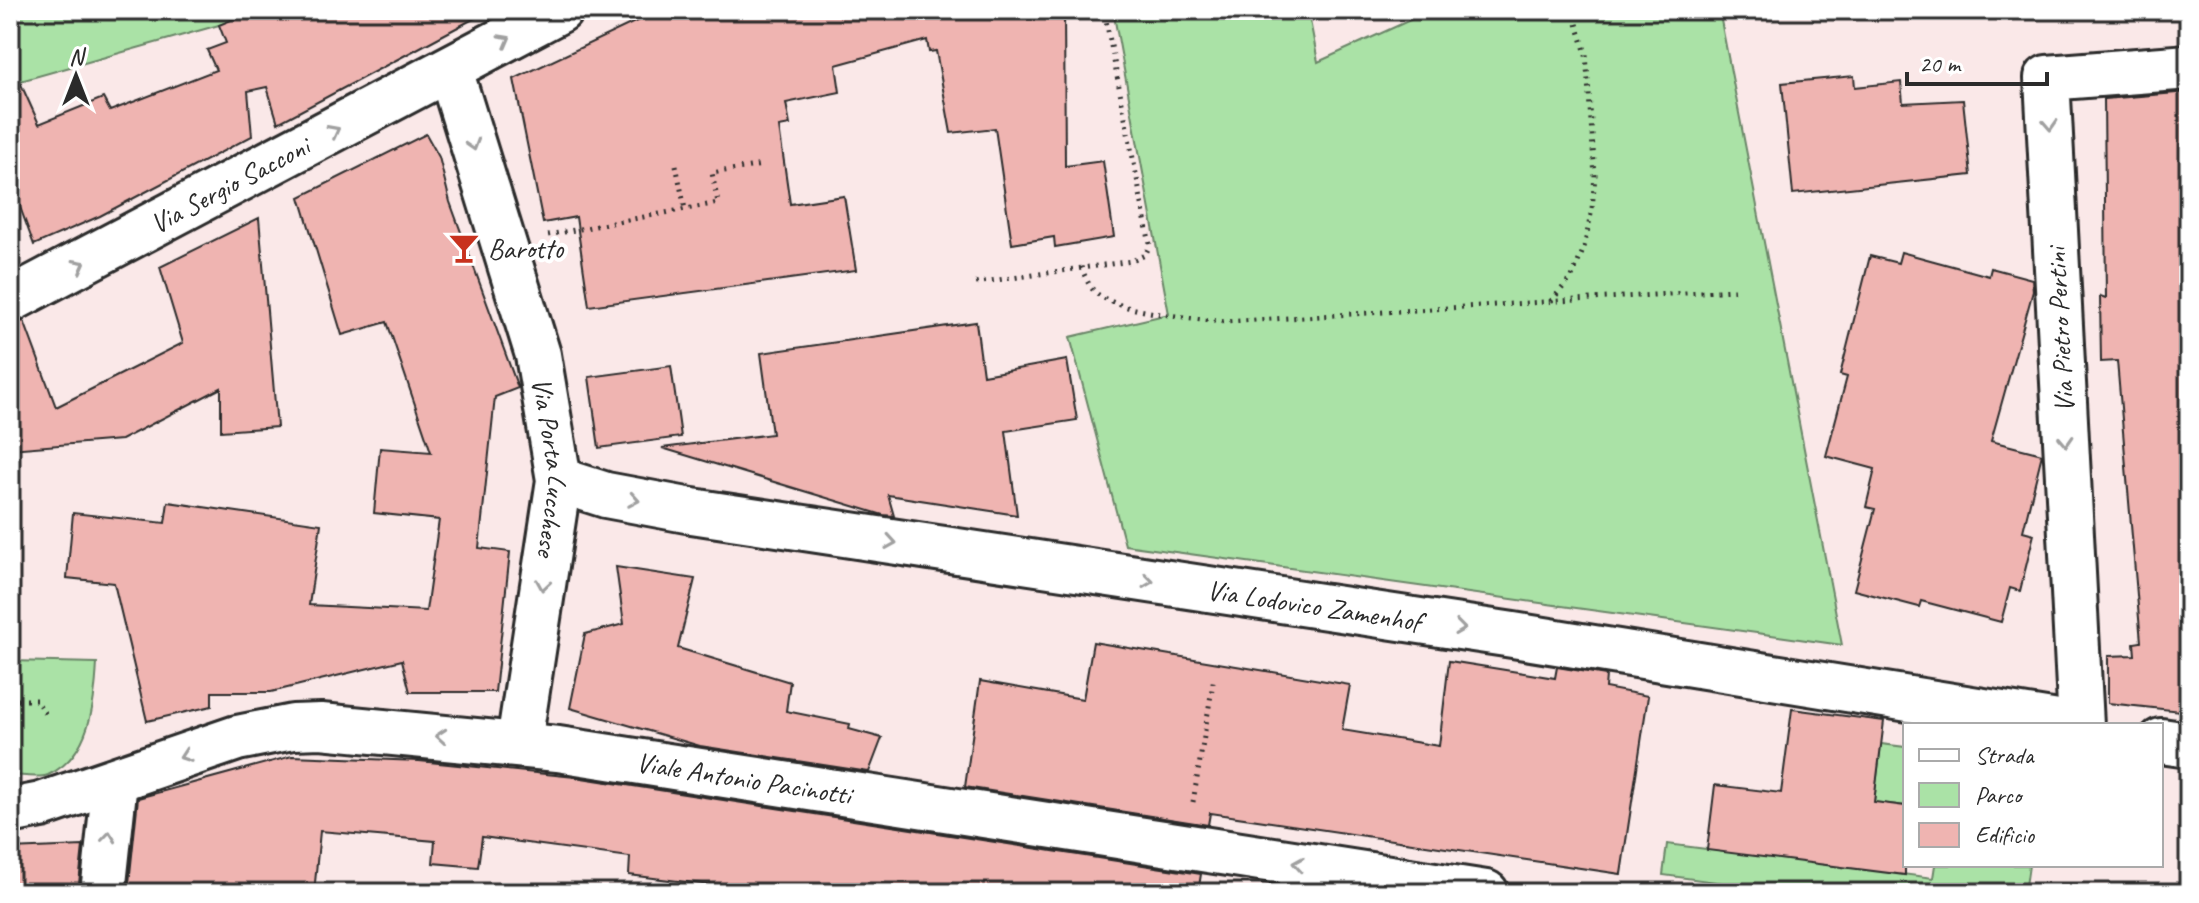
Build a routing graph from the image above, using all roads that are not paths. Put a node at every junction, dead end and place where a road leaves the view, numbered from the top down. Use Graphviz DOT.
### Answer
graph roads {
  1 [pos="560,10"];
  2 [pos="2189,67"];
  3 [pos="450,70"];
  4 [pos="10,300"];
  5 [pos="559,480"];
  6 [pos="2058,723"];
  7 [pos="2081,723"];
  8 [pos="2163,741"];
  9 [pos="519,743"];
  10 [pos="2189,745"];
  11 [pos="115,781"];
  12 [pos="10,811"];
  13 [pos="103,893"];
  14 [pos="1486,893"];
  3 -- 1 [label="street, Via Sergio Sacconi, one-way"];
  2 -- 7 [label="street, Via Pietro Pertini, one-way"];
  4 -- 3 [label="street, Via Sergio Sacconi, one-way"];
  3 -- 5 [label="street, Via Porta Lucchese, one-way"];
  5 -- 6 [label="street, Via Lodovico Zamenhof, one-way"];
  5 -- 9 [label="street, Via Porta Lucchese, one-way"];
  8 -- 10 [label="street"];
  9 -- 11 [label="street, Viale Antonio Pacinotti, one-way"];
  14 -- 9 [label="street, Viale Antonio Pacinotti, one-way"];
  11 -- 12 [label="street, Viale Antonio Pacinotti"];
  13 -- 11 [label="street, one-way"];
}
